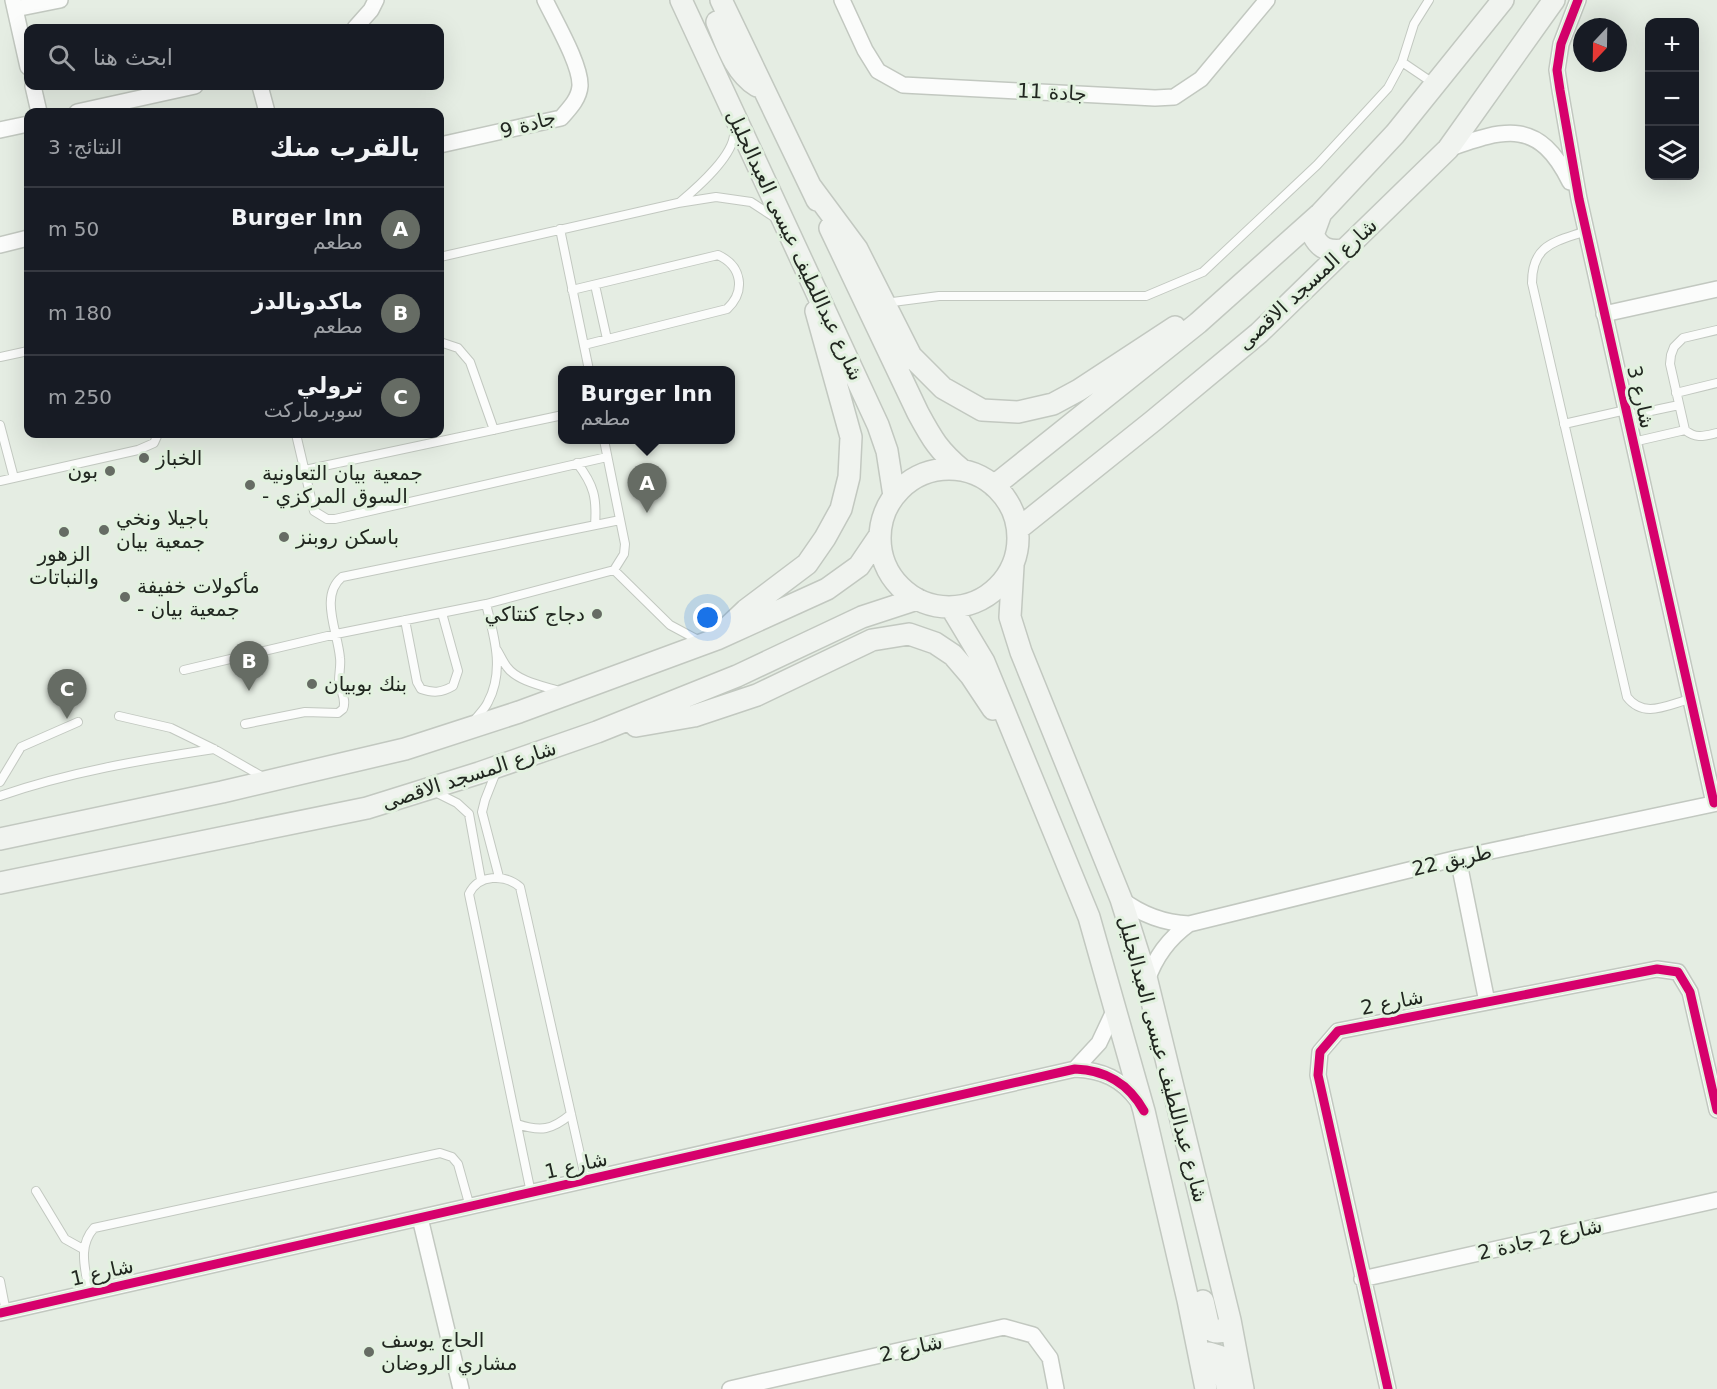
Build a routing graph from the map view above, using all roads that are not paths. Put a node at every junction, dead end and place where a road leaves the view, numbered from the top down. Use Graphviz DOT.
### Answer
graph roads {
  1 [pos="60,0"];
  2 [pos="376,0"];
  3 [pos="545,0"];
  4 [pos="681,0"];
  5 [pos="707,0"];
  6 [pos="721,0"];
  7 [pos="842,0"];
  8 [pos="1268,0"];
  9 [pos="1430,0"];
  10 [pos="1503,0"];
  11 [pos="1554,0"];
  12 [pos="1578,0"];
  13 [pos="14,5"];
  14 [pos="359,24"];
  15 [pos="24,49"];
  16 [pos="1402,62"];
  17 [pos="1436,85"];
  18 [pos="34,90"];
  19 [pos="178,90"];
  20 [pos="261,90"];
  21 [pos="765,91"];
  22 [pos="38,108"];
  23 [pos="103,108"];
  24 [pos="266,108"];
  25 [pos="731,109"];
  26 [pos="24,125"];
  27 [pos="0,130"];
  28 [pos="444,144"];
  29 [pos="1448,149"];
  30 [pos="811,187"];
  31 [pos="1579,199"];
  32 [pos="678,203"];
  33 [pos="1321,213"];
  34 [pos="785,224"];
  35 [pos="560,229"];
  36 [pos="1586,231"];
  37 [pos="24,239"];
  38 [pos="0,245"];
  39 [pos="1344,250"];
  40 [pos="444,256"];
  41 [pos="810,275"];
  42 [pos="1250,277"];
  43 [pos="595,285"];
  44 [pos="1717,289"];
  45 [pos="572,290"];
  46 [pos="884,303"];
  47 [pos="1604,314"];
  48 [pos="1717,330"];
  49 [pos="607,339"];
  50 [pos="444,343"];
  51 [pos="584,345"];
  52 [pos="24,352"];
  53 [pos="0,357"];
  54 [pos="588,366"];
  55 [pos="1717,383"];
  56 [pos="1676,393"];
  57 [pos="1679,405"];
  58 [pos="1626,413"];
  59 [pos="558,416"];
  60 [pos="1564,424"];
  61 [pos="0,425"];
  62 [pos="494,430"];
  63 [pos="1685,430"];
  64 [pos="1717,433"];
  65 [pos="157,438"];
  66 [pos="297,438"];
  67 [pos="1633,442"];
  68 [pos="605,444"];
  69 [pos="607,457"];
  70 [pos="577,463"];
  71 [pos="305,470"];
  72 [pos="962,470"];
  73 [pos="14,478"];
  74 [pos="0,481"];
  75 [pos="994,486"];
  76 [pos="894,496"];
  77 [pos="620,520"];
  78 [pos="595,525"];
  79 [pos="1018,529"];
  80 [pos="880,536"];
  81 [pos="1012,566"];
  82 [pos="614,570"];
  83 [pos="917,599"];
  84 [pos="486,604"];
  85 [pos="951,607"];
  86 [pos="442,613"];
  87 [pos="405,620"];
  88 [pos="336,634"];
  89 [pos="711,641"];
  90 [pos="497,648"];
  91 [pos="184,670"];
  92 [pos="568,694"];
  93 [pos="1690,699"];
  94 [pos="118,716"];
  95 [pos="78,722"];
  96 [pos="245,724"];
  97 [pos="468,729"];
  98 [pos="597,732"];
  99 [pos="214,748"];
  100 [pos="1019,748"];
  101 [pos="499,766"];
  102 [pos="270,781"];
  103 [pos="0,782"];
  104 [pos="428,789"];
  105 [pos="0,796"];
  106 [pos="1715,803"];
  107 [pos="0,839"];
  108 [pos="1458,858"];
  109 [pos="499,877"];
  110 [pos="481,880"];
  111 [pos="0,883"];
  112 [pos="1121,899"];
  113 [pos="1189,924"];
  114 [pos="1147,981"];
  115 [pos="1487,1002"];
  116 [pos="1115,1010"];
  117 [pos="1075,1069"];
  118 [pos="1717,1110"];
  119 [pos="1144,1112"];
  120 [pos="571,1114"];
  121 [pos="517,1125"];
  122 [pos="586,1181"];
  123 [pos="36,1191"];
  124 [pos="531,1193"];
  125 [pos="1717,1200"];
  126 [pos="470,1207"];
  127 [pos="1167,1208"];
  128 [pos="420,1218"];
  129 [pos="83,1249"];
  130 [pos="1362,1279"];
  131 [pos="0,1281"];
  132 [pos="89,1293"];
  133 [pos="3,1312"];
  134 [pos="1230,1320"];
  135 [pos="1202,1365"];
  136 [pos="461,1389"];
  137 [pos="730,1389"];
  138 [pos="1056,1389"];
  139 [pos="1206,1389"];
  140 [pos="1228,1389"];
  141 [pos="1243,1389"];
  142 [pos="1388,1389"];
  1 -- 13 [label="street"];
  2 -- 14 [label="street"];
  3 -- 28 [label="street, جادة 9"];
  4 -- 25 [label="main road, شارع عبداللطيف عيسى العبدالجليل"];
  5 -- 21 [label="main road"];
  6 -- 21 [label="main road, شارع عبداللطيف عيسى العبدالجليل"];
  7 -- 8 [label="street, جادة 11"];
  9 -- 16 [label="lane"];
  10 -- 17 [label="main road"];
  11 -- 29 [label="main road, شارع المسجد الاقصى"];
  12 -- 31 [label="street, شارع 3"];
  13 -- 15 [label="street"];
  16 -- 17 [label="lane"];
  16 -- 46 [label="lane"];
  17 -- 33 [label="main road"];
  18 -- 22 [label="street"];
  19 -- 23 [label="street"];
  20 -- 24 [label="street"];
  21 -- 30 [label="main road, شارع عبداللطيف عيسى العبدالجليل"];
  25 -- 32 [label="lane"];
  25 -- 34 [label="main road, شارع عبداللطيف عيسى العبدالجليل"];
  26 -- 27 [label="street"];
  29 -- 31 [label="street, شارع 3"];
  29 -- 39 [label="main road, شارع المسجد الاقصى"];
  30 -- 46 [label="main road"];
  30 -- 72 [label="main road, شارع عبداللطيف عيسى العبدالجليل"];
  31 -- 36 [label="street, شارع 3"];
  32 -- 34 [label="lane"];
  32 -- 35 [label="lane"];
  33 -- 39 [label="main road"];
  33 -- 42 [label="main road"];
  34 -- 41 [label="main road, شارع عبداللطيف عيسى العبدالجليل"];
  35 -- 40 [label="lane"];
  35 -- 45 [label="lane"];
  36 -- 47 [label="street, شارع 3"];
  36 -- 60 [label="lane"];
  37 -- 38 [label="street"];
  39 -- 79 [label="main road, شارع المسجد الاقصى"];
  41 -- 76 [label="main road, شارع عبداللطيف عيسى العبدالجليل"];
  41 -- 89 [label="main road"];
  42 -- 46 [label="main road"];
  42 -- 75 [label="main road"];
  43 -- 45 [label="lane"];
  43 -- 49 [label="lane"];
  43 -- 49 [label="lane"];
  44 -- 47 [label="street"];
  45 -- 51 [label="lane"];
  47 -- 58 [label="street, شارع 3"];
  48 -- 56 [label="lane"];
  49 -- 51 [label="lane"];
  50 -- 62 [label="lane"];
  51 -- 54 [label="lane"];
  52 -- 53 [label="lane"];
  55 -- 56 [label="lane"];
  56 -- 57 [label="lane"];
  57 -- 58 [label="lane"];
  57 -- 63 [label="lane"];
  58 -- 60 [label="lane"];
  58 -- 67 [label="street, شارع 3"];
  59 -- 62 [label="lane"];
  60 -- 93 [label="lane"];
  61 -- 73 [label="lane"];
  62 -- 71 [label="lane"];
  63 -- 64 [label="lane"];
  63 -- 67 [label="lane"];
  65 -- 73 [label="lane"];
  66 -- 71 [label="lane"];
  67 -- 93 [label="street, شارع 3"];
  68 -- 69 [label="lane"];
  69 -- 70 [label="lane"];
  69 -- 77 [label="lane"];
  70 -- 71 [label="lane"];
  70 -- 78 [label="lane"];
  72 -- 75 [label="main road"];
  72 -- 76 [label="main road"];
  73 -- 74 [label="lane"];
  75 -- 79 [label="main road"];
  76 -- 80 [label="main road"];
  77 -- 78 [label="lane"];
  77 -- 82 [label="lane"];
  78 -- 88 [label="lane"];
  79 -- 81 [label="main road"];
  80 -- 83 [label="main road"];
  80 -- 89 [label="main road"];
  81 -- 85 [label="main road"];
  81 -- 112 [label="main road, شارع عبداللطيف عيسى العبدالجليل"];
  82 -- 84 [label="lane"];
  82 -- 89 [label="lane"];
  83 -- 85 [label="main road"];
  83 -- 98 [label="main road, شارع المسجد الاقصى"];
  84 -- 86 [label="lane"];
  84 -- 90 [label="lane"];
  85 -- 100 [label="main road, شارع عبداللطيف عيسى العبدالجليل"];
  86 -- 87 [label="lane"];
  86 -- 87 [label="lane"];
  87 -- 88 [label="lane"];
  88 -- 91 [label="lane"];
  88 -- 96 [label="lane"];
  89 -- 92 [label="main road"];
  90 -- 92 [label="lane"];
  90 -- 97 [label="lane"];
  92 -- 97 [label="main road"];
  93 -- 106 [label="street, شارع 3"];
  94 -- 99 [label="lane"];
  95 -- 103 [label="lane"];
  97 -- 102 [label="main road"];
  98 -- 100 [label="main road"];
  98 -- 101 [label="main road, شارع المسجد الاقصى"];
  99 -- 102 [label="lane"];
  99 -- 105 [label="lane"];
  100 -- 116 [label="main road, شارع عبداللطيف عيسى العبدالجليل"];
  101 -- 104 [label="main road, شارع المسجد الاقصى"];
  101 -- 109 [label="lane"];
  102 -- 107 [label="main road"];
  104 -- 110 [label="lane"];
  104 -- 111 [label="main road, شارع المسجد الاقصى"];
  106 -- 108 [label="street, طريق 22"];
  108 -- 113 [label="street, طريق 22"];
  108 -- 115 [label="street"];
  109 -- 110 [label="lane"];
  109 -- 120 [label="lane"];
  110 -- 121 [label="lane"];
  112 -- 113 [label="street, طريق 22"];
  112 -- 114 [label="main road, شارع عبداللطيف عيسى العبدالجليل"];
  113 -- 114 [label="street, طريق 22"];
  114 -- 134 [label="main road, شارع عبداللطيف عيسى العبدالجليل"];
  115 -- 118 [label="street, شارع 2"];
  115 -- 130 [label="street, شارع 2"];
  116 -- 117 [label="street"];
  116 -- 119 [label="main road, شارع عبداللطيف عيسى العبدالجليل"];
  117 -- 119 [label="street, شارع 1"];
  117 -- 122 [label="street, شارع 1"];
  119 -- 127 [label="main road, شارع عبداللطيف عيسى العبدالجليل"];
  120 -- 121 [label="lane"];
  120 -- 122 [label="lane"];
  121 -- 124 [label="lane"];
  122 -- 124 [label="street, شارع 1"];
  123 -- 129 [label="lane"];
  124 -- 126 [label="street, شارع 1"];
  125 -- 130 [label="street, شارع 2 جادة 2"];
  126 -- 128 [label="street, شارع 1"];
  126 -- 129 [label="lane"];
  127 -- 134 [label="main road"];
  127 -- 135 [label="main road, شارع عبداللطيف عيسى العبدالجليل"];
  128 -- 132 [label="street, شارع 1"];
  128 -- 136 [label="street"];
  129 -- 132 [label="lane"];
  130 -- 142 [label="street, شارع 2"];
  131 -- 133 [label="lane"];
  132 -- 133 [label="street, شارع 1"];
  134 -- 141 [label="main road, شارع عبداللطيف عيسى العبدالجليل"];
  135 -- 139 [label="main road, شارع عبداللطيف عيسى العبدالجليل"];
  135 -- 140 [label="main road"];
  137 -- 138 [label="street, شارع 2"];
}
